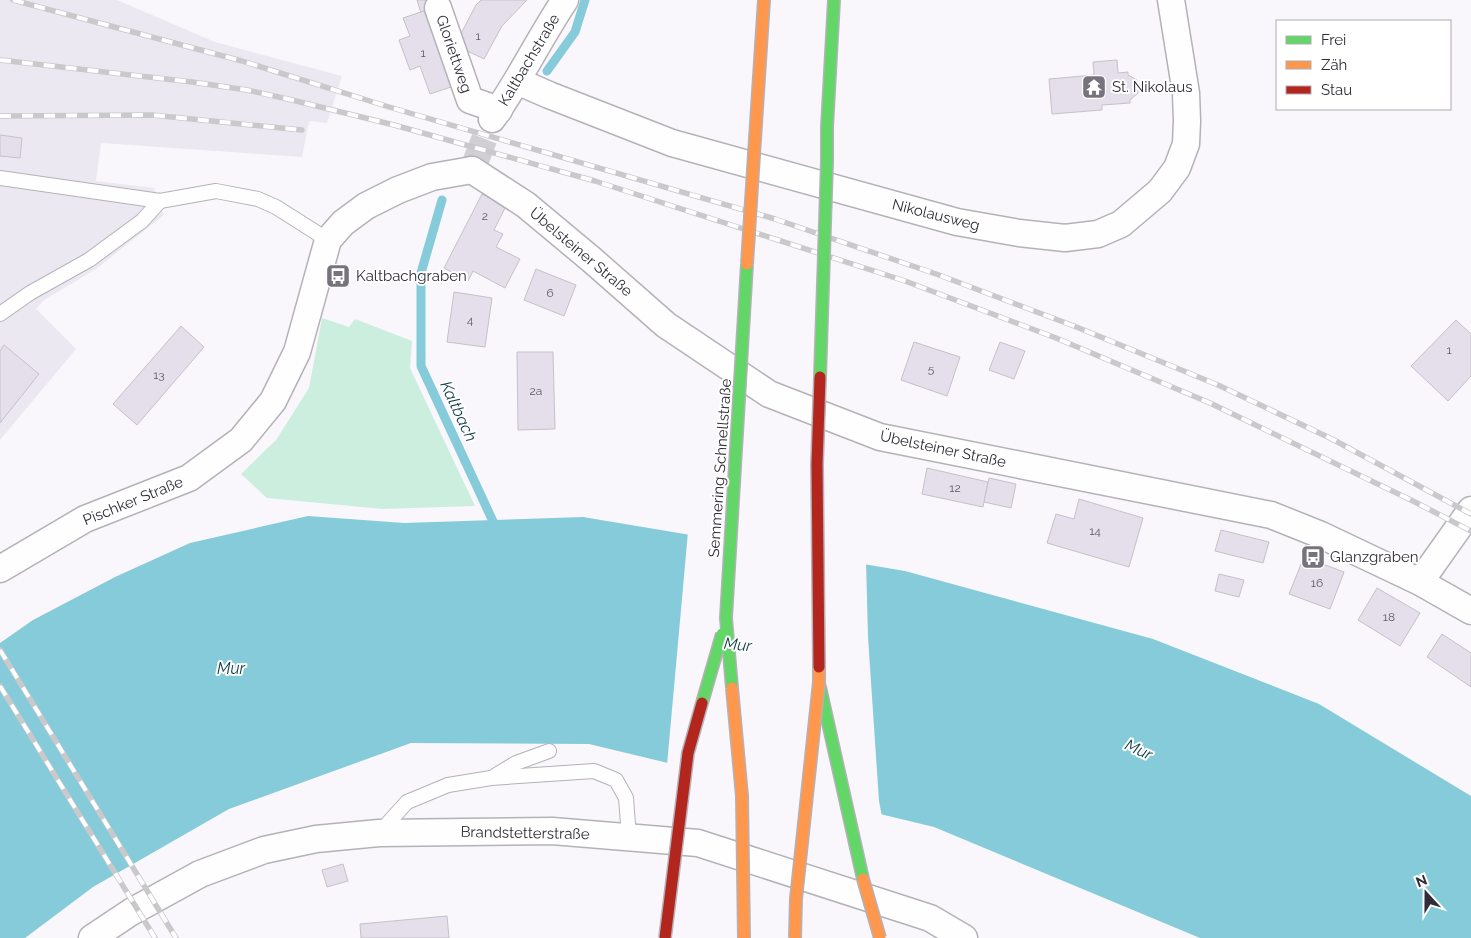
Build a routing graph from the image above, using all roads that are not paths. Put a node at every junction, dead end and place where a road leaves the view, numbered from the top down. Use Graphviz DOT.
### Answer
graph roads {
  1 [pos="565,0"];
  2 [pos="764,0"];
  3 [pos="834,0"];
  4 [pos="1171,0"];
  5 [pos="438,8"];
  6 [pos="517,81"];
  7 [pos="496,114"];
  8 [pos="473,167"];
  9 [pos="0,178"];
  10 [pos="160,201"];
  11 [pos="328,240"];
  12 [pos="0,314"];
  13 [pos="1471,510"];
  14 [pos="0,569"];
  15 [pos="1420,582"];
  16 [pos="1471,611"];
  17 [pos="726,618"];
  18 [pos="819,682"];
  19 [pos="549,751"];
  20 [pos="491,778"];
  21 [pos="379,833"];
  22 [pos="628,837"];
  23 [pos="863,879"];
  24 [pos="864,928"];
  25 [pos="92,938"];
  26 [pos="665,938"];
  27 [pos="744,938"];
  28 [pos="795,938"];
  29 [pos="880,938"];
  30 [pos="964,938"];
  1 -- 6 [label="street, Kaltbachstraße"];
  2 -- 17 [label="highway, Semmering Schnellstraße, bridge"];
  3 -- 18 [label="highway, bridge"];
  4 -- 6 [label="street, Nikolausweg"];
  5 -- 7 [label="street, Gloriettweg"];
  6 -- 7 [label="street, Kaltbachstraße"];
  8 -- 11 [label="street, Pischker Straße"];
  8 -- 15 [label="street, Übelsteiner Straße"];
  9 -- 10 [label="lane"];
  10 -- 11 [label="lane"];
  10 -- 12 [label="lane"];
  11 -- 14 [label="street, Pischker Straße"];
  13 -- 15 [label="street"];
  15 -- 16 [label="street, Übelsteiner Straße"];
  17 -- 26 [label="highway, bridge"];
  17 -- 27 [label="highway, Semmering Schnellstraße, bridge"];
  18 -- 23 [label="highway, bridge"];
  18 -- 28 [label="highway, bridge"];
  19 -- 20 [label="lane"];
  20 -- 21 [label="lane"];
  20 -- 22 [label="lane"];
  21 -- 22 [label="street, Brandstetterstraße"];
  21 -- 25 [label="street, Brandstetterstraße"];
  22 -- 30 [label="street, Brandstetterstraße"];
  23 -- 24 [label="highway, bridge"];
  23 -- 29 [label="highway, bridge"];
}
